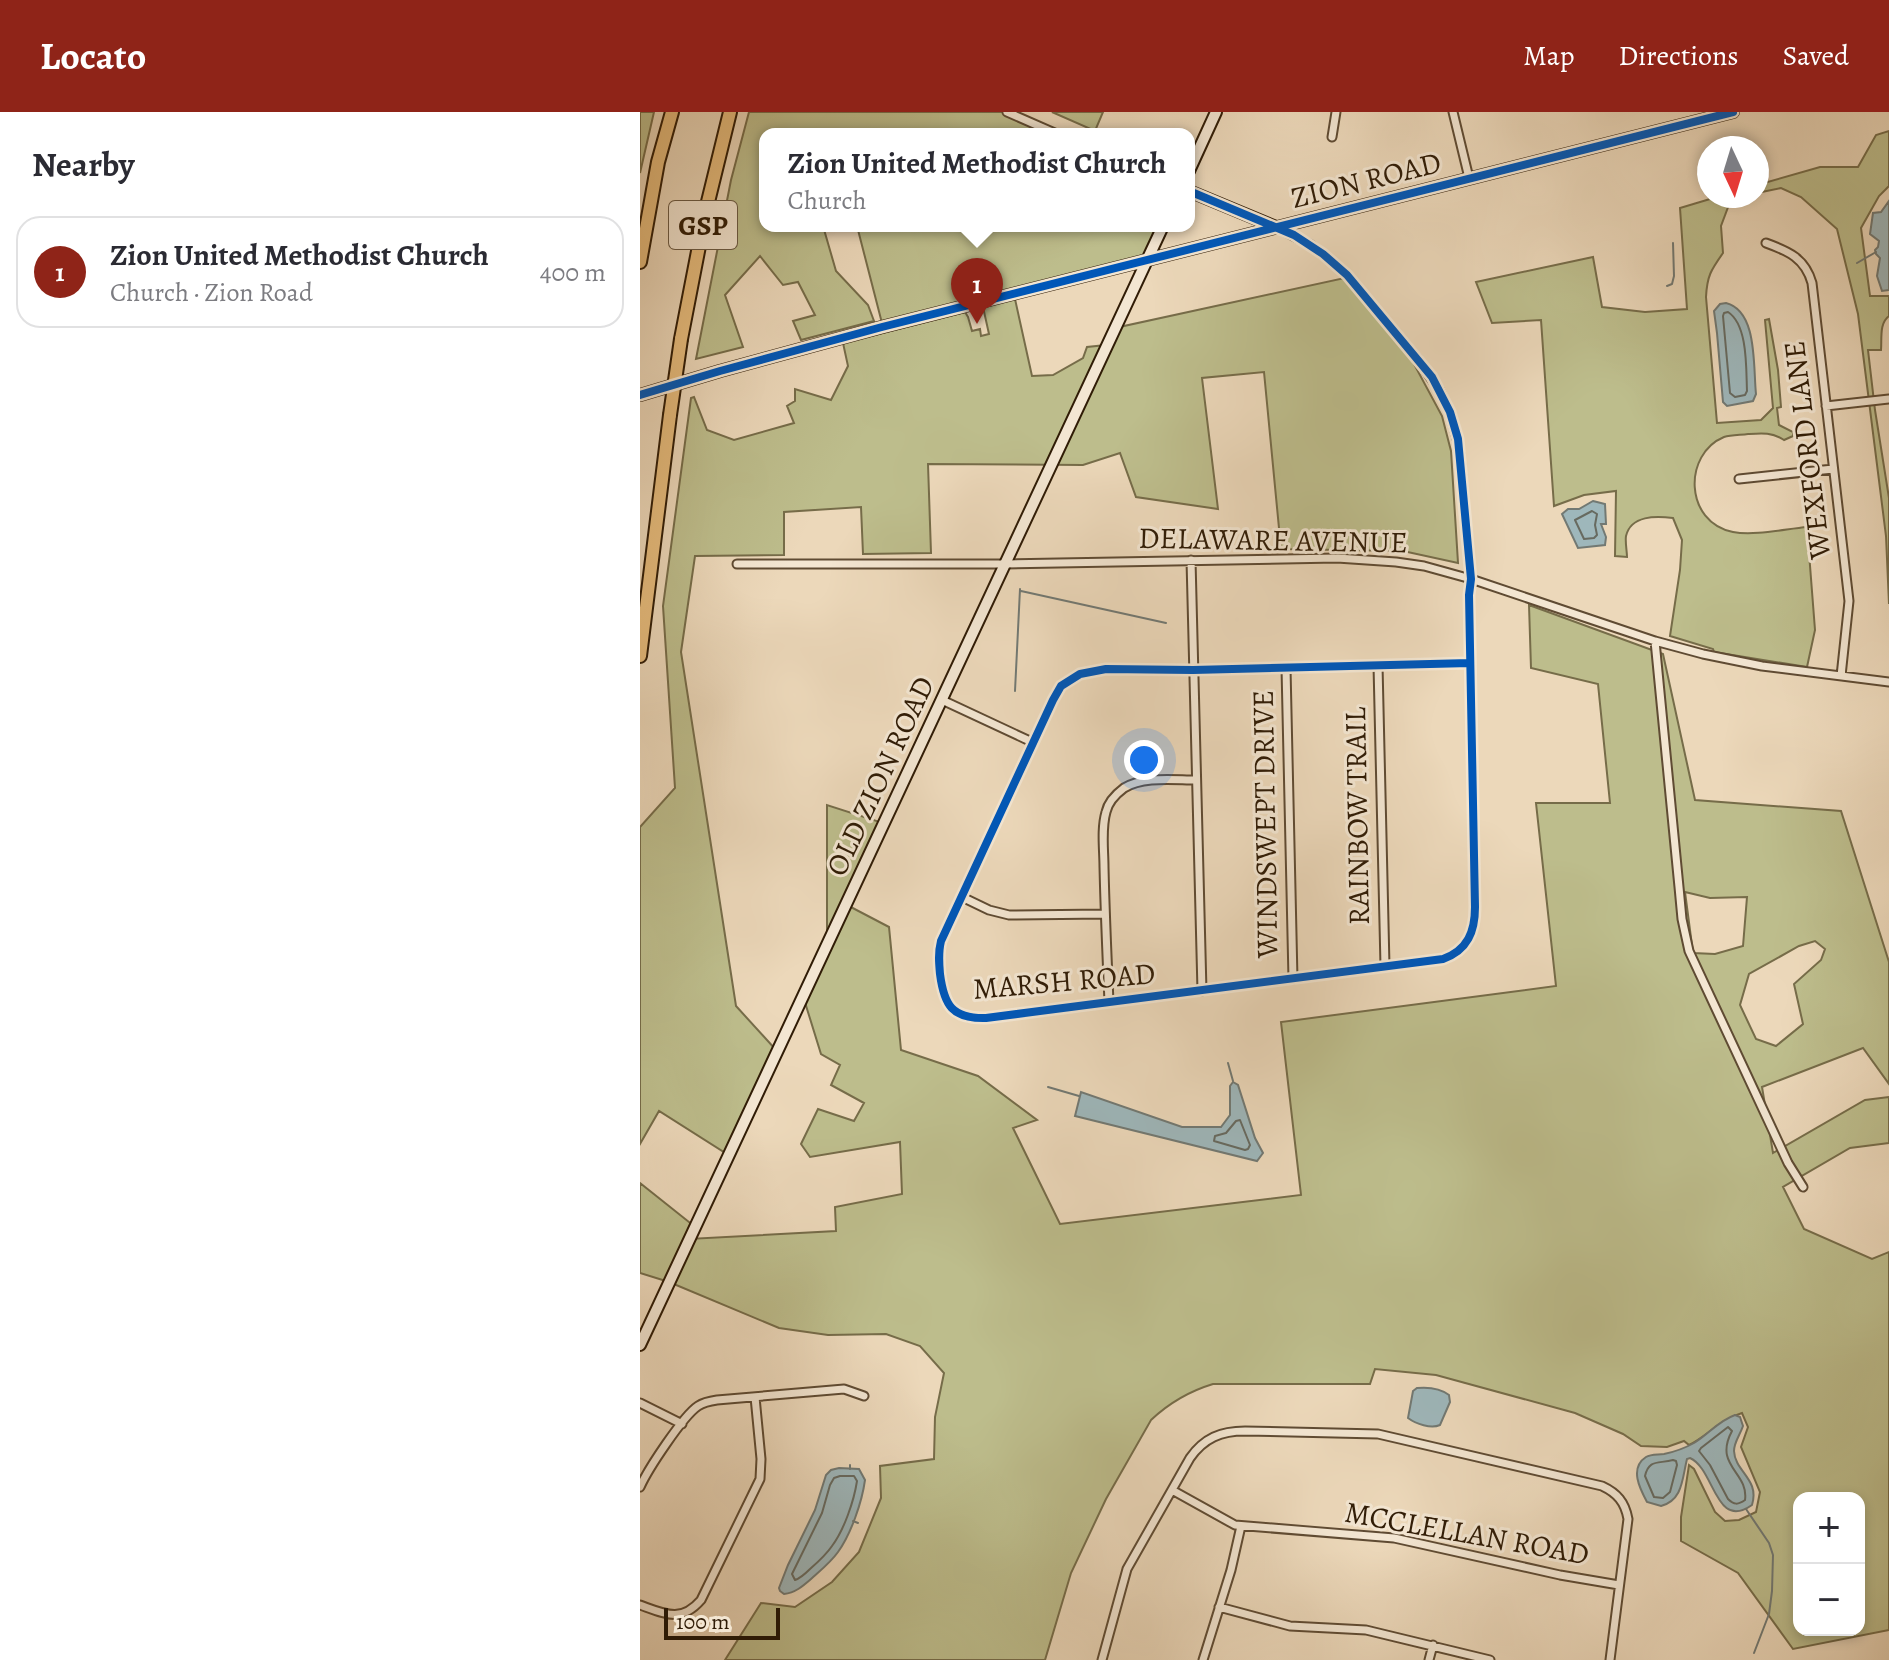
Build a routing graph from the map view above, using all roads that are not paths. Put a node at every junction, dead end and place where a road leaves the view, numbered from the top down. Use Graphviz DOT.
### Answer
graph roads {
  1 [pos="672,112"];
  2 [pos="730,112"];
  3 [pos="1007,112"];
  4 [pos="1216,112"];
  5 [pos="1336,112"];
  6 [pos="1453,112"];
  7 [pos="1733,112"];
  8 [pos="1043,128"];
  9 [pos="1332,137"];
  10 [pos="1195,158"];
  11 [pos="1469,178"];
  12 [pos="1195,193"];
  13 [pos="1276,227"];
  14 [pos="1160,232"];
  15 [pos="1766,243"];
  16 [pos="1147,260"];
  17 [pos="640,262"];
  18 [pos="640,395"];
  19 [pos="1889,399"];
  20 [pos="1826,406"];
  21 [pos="1833,469"];
  22 [pos="1739,479"];
  23 [pos="1191,560"];
  24 [pos="737,564"];
  25 [pos="1005,564"];
  26 [pos="1471,579"];
  27 [pos="1655,641"];
  28 [pos="640,656"];
  29 [pos="1470,663"];
  30 [pos="1378,665"];
  31 [pos="1286,668"];
  32 [pos="1193,670"];
  33 [pos="1841,676"];
  34 [pos="1889,682"];
  35 [pos="942,700"];
  36 [pos="1032,742"];
  37 [pos="1196,780"];
  38 [pos="962,897"];
  39 [pos="1105,914"];
  40 [pos="1385,966"];
  41 [pos="1293,979"];
  42 [pos="1202,991"];
  43 [pos="1109,1002"];
  44 [pos="1803,1187"];
  45 [pos="640,1345"];
  46 [pos="864,1396"];
  47 [pos="755,1397"];
  48 [pos="640,1403"];
  49 [pos="682,1424"];
  50 [pos="640,1487"];
  51 [pos="1172,1490"];
  52 [pos="1241,1526"];
  53 [pos="1619,1585"];
  54 [pos="640,1605"];
  55 [pos="1219,1607"];
  56 [pos="1433,1645"];
  57 [pos="1102,1660"];
  58 [pos="1203,1660"];
  59 [pos="1429,1660"];
  60 [pos="1490,1660"];
  61 [pos="1610,1660"];
  1 -- 17 [label="highway, GSP"];
  2 -- 28 [label="highway, GSP, bridge"];
  3 -- 8 [label="street"];
  4 -- 10 [label="street"];
  5 -- 9 [label="street"];
  6 -- 11 [label="street"];
  7 -- 11 [label="street, ZION ROAD"];
  11 -- 13 [label="street, ZION ROAD"];
  12 -- 13 [label="street"];
  13 -- 16 [label="street, ZION ROAD"];
  13 -- 26 [label="street, MARSH ROAD"];
  14 -- 16 [label="street, OLD ZION ROAD"];
  15 -- 20 [label="street, WEXFORD LANE"];
  16 -- 18 [label="street, ZION ROAD"];
  16 -- 25 [label="street, OLD ZION ROAD"];
  19 -- 20 [label="street"];
  20 -- 21 [label="street, WEXFORD LANE"];
  21 -- 22 [label="street"];
  21 -- 33 [label="street, WEXFORD LANE"];
  23 -- 25 [label="street, DELAWARE AVENUE"];
  23 -- 26 [label="street, DELAWARE AVENUE"];
  23 -- 32 [label="street"];
  24 -- 25 [label="street, DELAWARE AVENUE"];
  25 -- 35 [label="street, OLD ZION ROAD"];
  26 -- 27 [label="street, DELAWARE AVENUE"];
  26 -- 29 [label="street, MARSH ROAD"];
  27 -- 33 [label="street, DELAWARE AVENUE"];
  27 -- 44 [label="street"];
  29 -- 30 [label="street, MARSH ROAD"];
  29 -- 40 [label="street, MARSH ROAD"];
  30 -- 31 [label="street, MARSH ROAD"];
  30 -- 40 [label="street, RAINBOW TRAIL"];
  31 -- 32 [label="street, MARSH ROAD"];
  31 -- 41 [label="street, WINDSWEPT DRIVE"];
  32 -- 36 [label="street, MARSH ROAD"];
  32 -- 37 [label="street"];
  33 -- 34 [label="street, DELAWARE AVENUE"];
  35 -- 36 [label="street"];
  35 -- 45 [label="street, OLD ZION ROAD"];
  36 -- 38 [label="street, MARSH ROAD"];
  37 -- 39 [label="street"];
  37 -- 42 [label="street"];
  38 -- 39 [label="street"];
  38 -- 43 [label="street, MARSH ROAD"];
  39 -- 43 [label="street"];
  40 -- 41 [label="street, MARSH ROAD"];
  41 -- 42 [label="street, MARSH ROAD"];
  42 -- 43 [label="street, MARSH ROAD"];
  46 -- 47 [label="street"];
  47 -- 49 [label="street"];
  47 -- 54 [label="street"];
  48 -- 49 [label="street"];
  49 -- 50 [label="street"];
  51 -- 52 [label="street, MCCLELLAN ROAD"];
  51 -- 53 [label="street"];
  51 -- 57 [label="street"];
  52 -- 53 [label="street, MCCLELLAN ROAD"];
  52 -- 55 [label="street"];
  53 -- 61 [label="street"];
  55 -- 56 [label="street"];
  55 -- 58 [label="street"];
  56 -- 59 [label="street"];
  56 -- 60 [label="street"];
}
